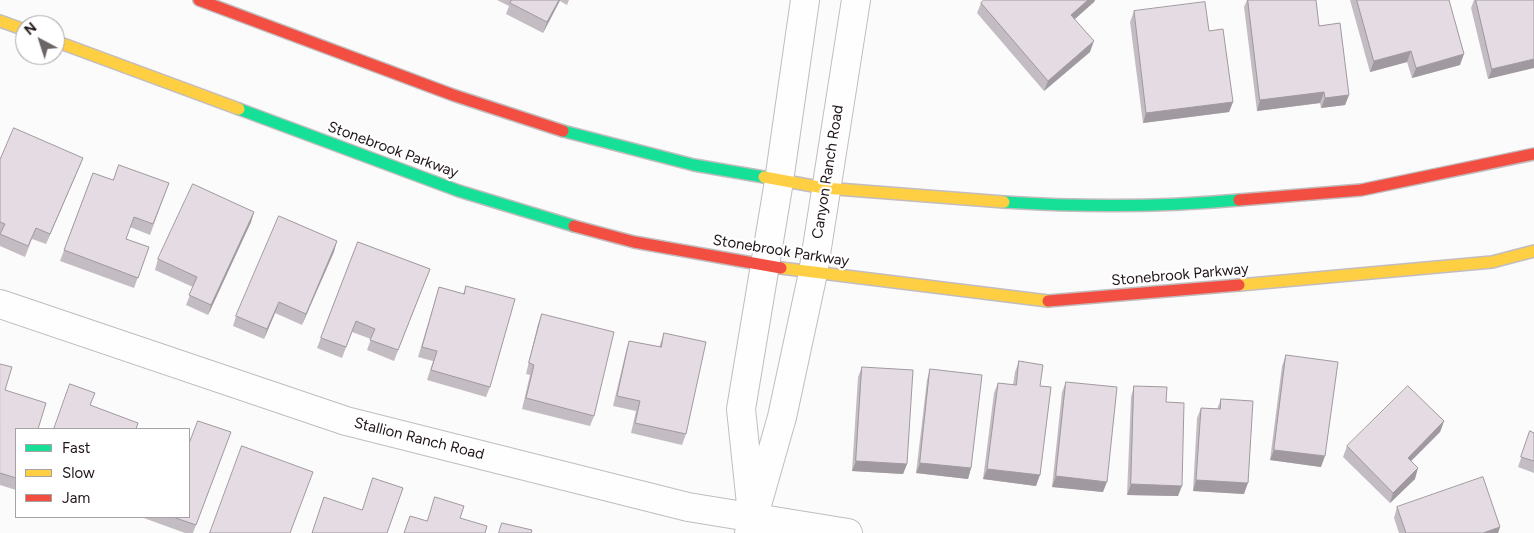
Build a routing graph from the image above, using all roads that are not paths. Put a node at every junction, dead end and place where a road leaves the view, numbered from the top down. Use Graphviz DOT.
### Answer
graph roads {
  1 [pos="200,0"];
  2 [pos="805,0"];
  3 [pos="856,0"];
  4 [pos="0,21"];
  5 [pos="15,26"];
  6 [pos="65,45"];
  7 [pos="1534,154"];
  8 [pos="779,181"];
  9 [pos="824,188"];
  10 [pos="1534,251"];
  11 [pos="763,266"];
  12 [pos="813,273"];
  13 [pos="0,304"];
  14 [pos="750,526"];
  15 [pos="848,533"];
  1 -- 8 [label="main road"];
  2 -- 8 [label="street"];
  3 -- 9 [label="street, Canyon Ranch Road"];
  4 -- 5 [label="main road"];
  6 -- 11 [label="main road, Stonebrook Parkway"];
  7 -- 9 [label="main road"];
  8 -- 9 [label="main road"];
  8 -- 11 [label="street"];
  9 -- 12 [label="street, Canyon Ranch Road"];
  10 -- 12 [label="main road, Stonebrook Parkway"];
  11 -- 12 [label="main road, Stonebrook Parkway"];
  11 -- 14 [label="street"];
  12 -- 14 [label="street, Canyon Ranch Road"];
  13 -- 14 [label="street, Stallion Ranch Road"];
  14 -- 15 [label="street, Stallion Ranch Road"];
}
